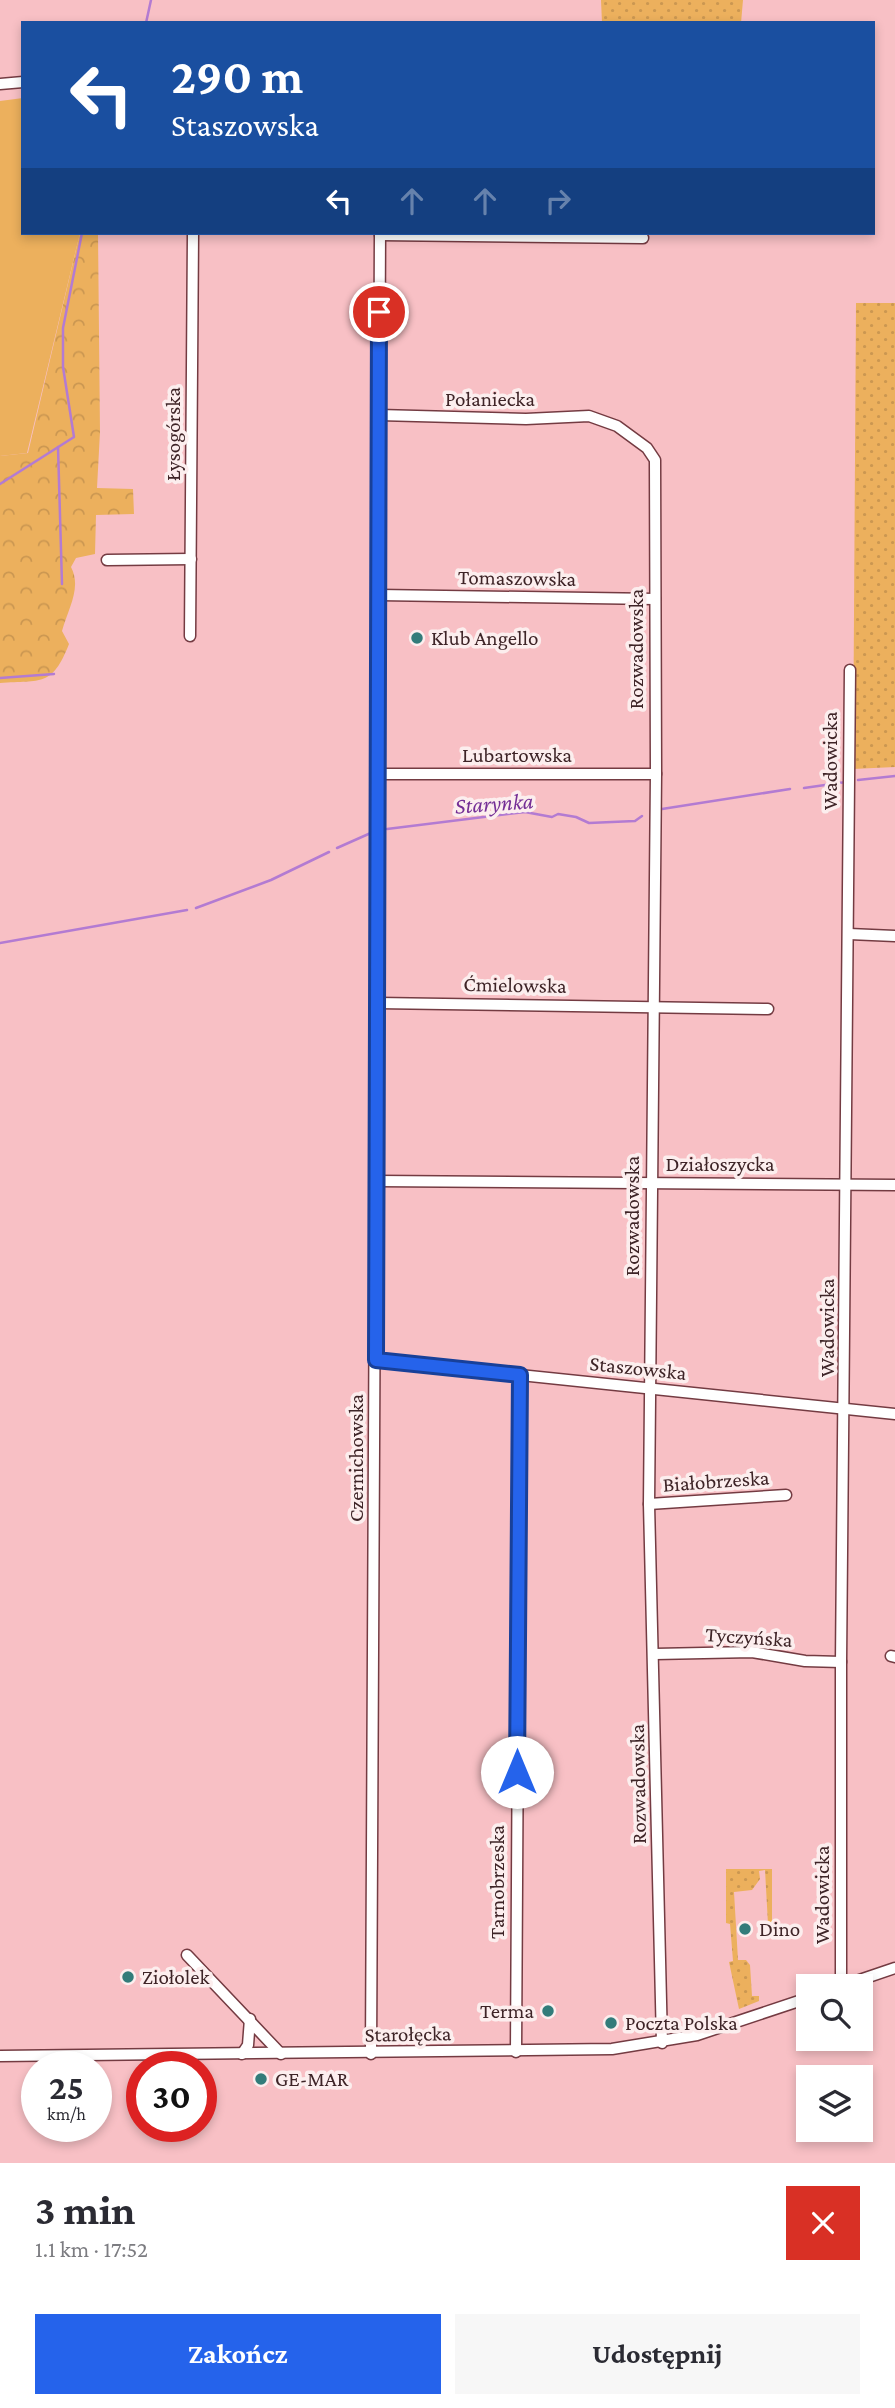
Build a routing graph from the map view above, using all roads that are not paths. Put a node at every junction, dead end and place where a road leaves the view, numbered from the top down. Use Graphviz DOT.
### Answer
graph roads {
  1 [pos="21,82"];
  2 [pos="0,84"];
  3 [pos="193,235"];
  4 [pos="380,235"];
  5 [pos="446,235"];
  6 [pos="643,238"];
  7 [pos="379,415"];
  8 [pos="600,418"];
  9 [pos="191,559"];
  10 [pos="107,560"];
  11 [pos="379,595"];
  12 [pos="655,598"];
  13 [pos="190,636"];
  14 [pos="850,670"];
  15 [pos="378,774"];
  16 [pos="656,774"];
  17 [pos="849,934"];
  18 [pos="895,936"];
  19 [pos="377,1003"];
  20 [pos="652,1006"];
  21 [pos="768,1009"];
  22 [pos="377,1181"];
  23 [pos="652,1184"];
  24 [pos="847,1184"];
  25 [pos="895,1185"];
  26 [pos="376,1360"];
  27 [pos="520,1375"];
  28 [pos="651,1389"];
  29 [pos="845,1408"];
  30 [pos="895,1414"];
  31 [pos="786,1495"];
  32 [pos="649,1504"];
  33 [pos="655,1654"];
  34 [pos="841,1662"];
  35 [pos="187,1955"];
  36 [pos="895,1968"];
  37 [pos="842,1974"];
  38 [pos="873,1975"];
  39 [pos="796,2002"];
  40 [pos="250,2019"];
  41 [pos="662,2043"];
  42 [pos="516,2052"];
  43 [pos="242,2054"];
  44 [pos="281,2054"];
  45 [pos="371,2054"];
  46 [pos="0,2056"];
  1 -- 2 [label="street"];
  3 -- 9 [label="street, Łysogórska"];
  4 -- 7 [label="street, Czernichowska"];
  5 -- 6 [label="street"];
  7 -- 8 [label="street, Połaniecka"];
  7 -- 11 [label="street, Czernichowska"];
  8 -- 12 [label="street, Rozwadowska"];
  9 -- 10 [label="street"];
  9 -- 13 [label="street, Łysogórska"];
  11 -- 12 [label="street, Tomaszowska"];
  11 -- 15 [label="street, Czernichowska"];
  12 -- 16 [label="street, Rozwadowska"];
  14 -- 17 [label="street, Wadowicka"];
  15 -- 16 [label="street, Lubartowska"];
  15 -- 19 [label="street, Czernichowska"];
  16 -- 20 [label="street, Rozwadowska"];
  17 -- 18 [label="street"];
  17 -- 24 [label="street, Wadowicka"];
  19 -- 20 [label="street, Ćmielowska"];
  19 -- 22 [label="street, Czernichowska"];
  20 -- 21 [label="street, Ćmielowska"];
  20 -- 23 [label="street, Rozwadowska"];
  22 -- 23 [label="street, Działoszycka"];
  22 -- 26 [label="street, Czernichowska"];
  23 -- 24 [label="street, Działoszycka"];
  23 -- 28 [label="street, Rozwadowska"];
  24 -- 25 [label="street, Działoszycka"];
  24 -- 29 [label="street, Wadowicka"];
  26 -- 27 [label="street, Staszowska"];
  26 -- 45 [label="street, Czernichowska"];
  27 -- 28 [label="street, Staszowska"];
  27 -- 42 [label="street, Tarnobrzeska"];
  28 -- 29 [label="street, Staszowska"];
  28 -- 32 [label="street, Rozwadowska"];
  29 -- 30 [label="street, Staszowska"];
  29 -- 34 [label="street, Wadowicka"];
  31 -- 32 [label="street, Białobrzeska"];
  32 -- 33 [label="street, Rozwadowska"];
  33 -- 34 [label="street, Tyczyńska"];
  33 -- 41 [label="street, Rozwadowska"];
  34 -- 37 [label="street, Wadowicka"];
  35 -- 40 [label="street"];
  36 -- 38 [label="street"];
  39 -- 41 [label="street, Starołęcka"];
  40 -- 43 [label="street"];
  40 -- 44 [label="street"];
  41 -- 42 [label="street, Starołęcka"];
  42 -- 45 [label="street, Starołęcka"];
  43 -- 44 [label="street, Starołęcka"];
  43 -- 46 [label="street, Starołęcka"];
  44 -- 45 [label="street, Starołęcka"];
}
